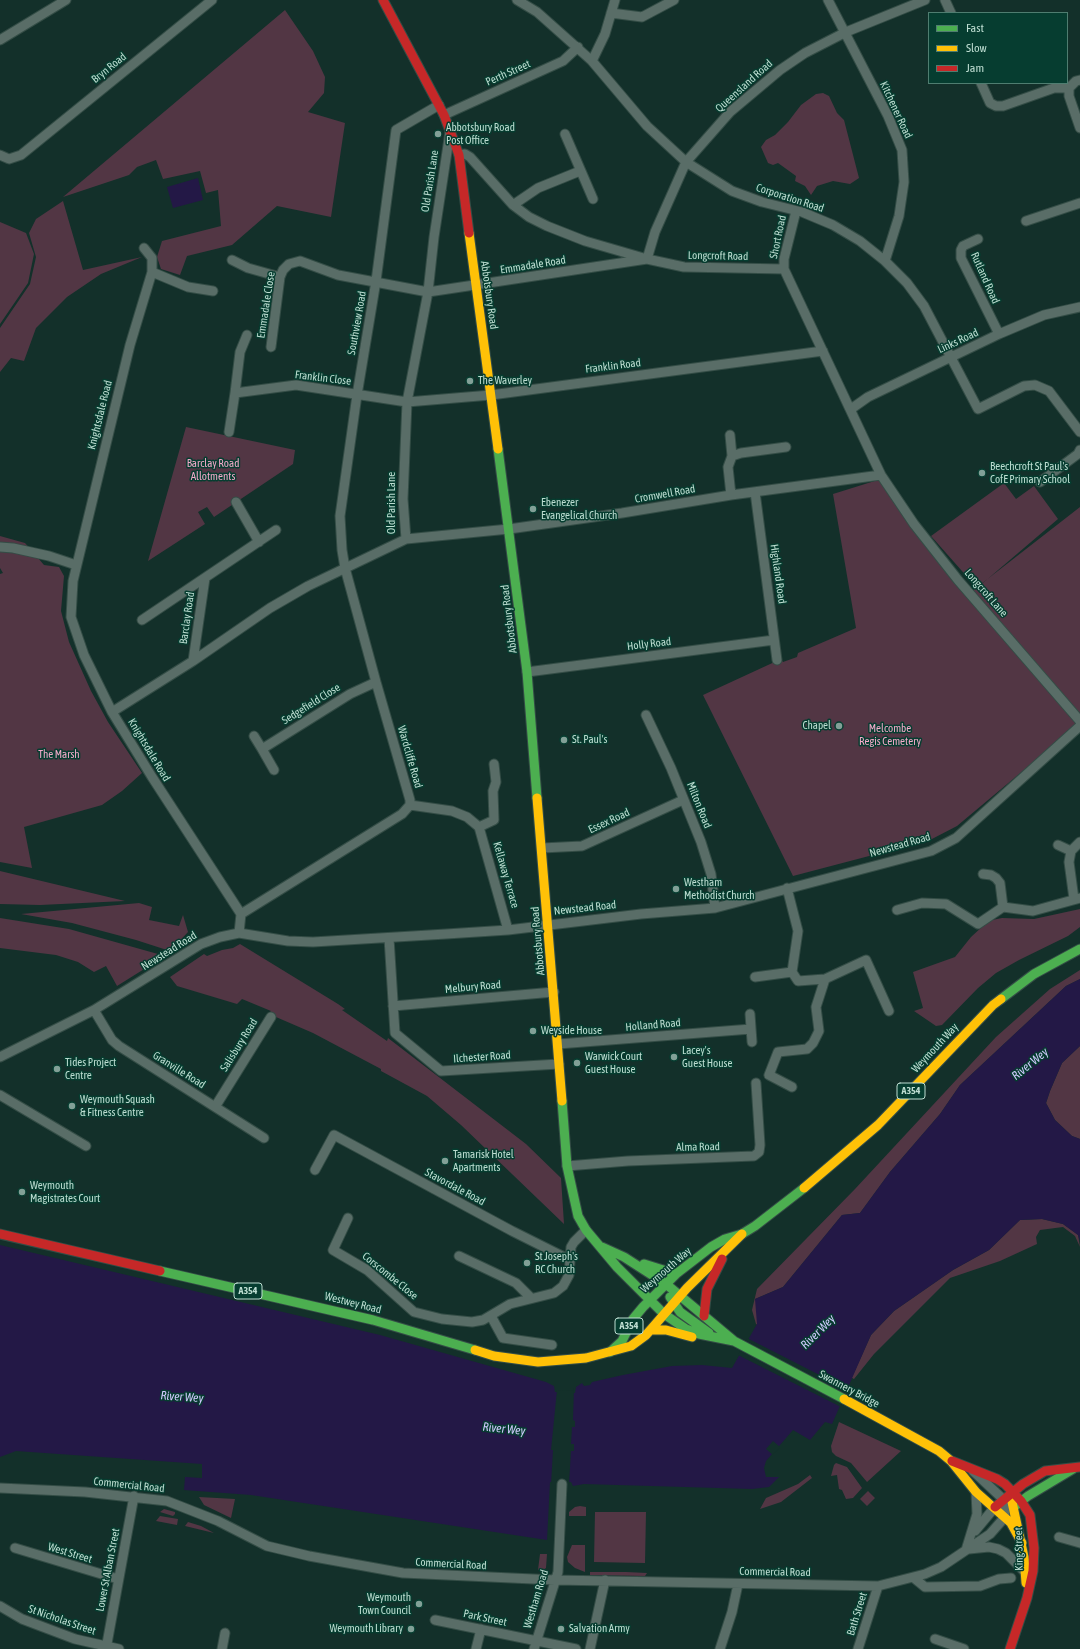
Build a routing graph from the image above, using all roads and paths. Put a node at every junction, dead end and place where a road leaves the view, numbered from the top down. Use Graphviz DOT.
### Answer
graph roads {
  1 [pos="66,0"];
  2 [pos="212,0"];
  3 [pos="383,0"];
  4 [pos="517,0"];
  5 [pos="615,0"];
  6 [pos="674,0"];
  7 [pos="828,0"];
  8 [pos="925,0"];
  9 [pos="945,0"];
  10 [pos="951,12"];
  11 [pos="611,13"];
  12 [pos="846,32"];
  13 [pos="0,40"];
  14 [pos="578,47"];
  15 [pos="592,61"];
  16 [pos="1080,80"];
  17 [pos="981,84"];
  18 [pos="1069,88"];
  19 [pos="439,105"];
  20 [pos="444,115"];
  21 [pos="1080,128"];
  22 [pos="450,130"];
  23 [pos="565,134"];
  24 [pos="459,154"];
  25 [pos="0,155"];
  26 [pos="686,162"];
  27 [pos="580,171"];
  28 [pos="593,199"];
  29 [pos="1080,203"];
  30 [pos="513,204"];
  31 [pos="796,211"];
  32 [pos="1026,221"];
  33 [pos="978,239"];
  34 [pos="144,248"];
  35 [pos="232,260"];
  36 [pos="647,260"];
  37 [pos="885,261"];
  38 [pos="784,269"];
  39 [pos="152,272"];
  40 [pos="280,277"];
  41 [pos="376,281"];
  42 [pos="475,286"];
  43 [pos="213,291"];
  44 [pos="428,292"];
  45 [pos="1080,307"];
  46 [pos="999,334"];
  47 [pos="247,335"];
  48 [pos="271,347"];
  49 [pos="822,351"];
  50 [pos="951,357"];
  51 [pos="235,393"];
  52 [pos="491,394"];
  53 [pos="357,395"];
  54 [pos="407,402"];
  55 [pos="851,409"];
  56 [pos="229,432"];
  57 [pos="1080,432"];
  58 [pos="730,435"];
  59 [pos="786,447"];
  60 [pos="1080,450"];
  61 [pos="732,456"];
  62 [pos="881,475"];
  63 [pos="1040,482"];
  64 [pos="755,492"];
  65 [pos="732,495"];
  66 [pos="236,502"];
  67 [pos="509,529"];
  68 [pos="276,530"];
  69 [pos="406,539"];
  70 [pos="259,542"];
  71 [pos="0,547"];
  72 [pos="76,565"];
  73 [pos="345,568"];
  74 [pos="205,578"];
  75 [pos="142,620"];
  76 [pos="774,640"];
  77 [pos="777,660"];
  78 [pos="193,661"];
  79 [pos="527,672"];
  80 [pos="376,682"];
  81 [pos="112,712"];
  82 [pos="646,715"];
  83 [pos="1080,721"];
  84 [pos="1080,726"];
  85 [pos="254,736"];
  86 [pos="262,749"];
  87 [pos="494,764"];
  88 [pos="274,770"];
  89 [pos="683,800"];
  90 [pos="410,805"];
  91 [pos="479,827"];
  92 [pos="1080,842"];
  93 [pos="1058,845"];
  94 [pos="542,848"];
  95 [pos="1071,851"];
  96 [pos="983,874"];
  97 [pos="787,888"];
  98 [pos="1077,898"];
  99 [pos="715,908"];
  100 [pos="1003,908"];
  101 [pos="897,910"];
  102 [pos="241,914"];
  103 [pos="548,924"];
  104 [pos="508,930"];
  105 [pos="239,933"];
  106 [pos="389,938"];
  107 [pos="1080,949"];
  108 [pos="792,972"];
  109 [pos="755,977"];
  110 [pos="825,979"];
  111 [pos="554,992"];
  112 [pos="394,1006"];
  113 [pos="94,1010"];
  114 [pos="889,1011"];
  115 [pos="750,1014"];
  116 [pos="271,1017"];
  117 [pos="751,1029"];
  118 [pos="752,1042"];
  119 [pos="558,1044"];
  120 [pos="1,1055"];
  121 [pos="559,1064"];
  122 [pos="756,1083"];
  123 [pos="792,1087"];
  124 [pos="0,1095"];
  125 [pos="215,1107"];
  126 [pos="264,1138"];
  127 [pos="86,1146"];
  128 [pos="567,1166"];
  129 [pos="315,1170"];
  130 [pos="348,1218"];
  131 [pos="586,1230"];
  132 [pos="0,1234"];
  133 [pos="742,1234"];
  134 [pos="601,1246"];
  135 [pos="728,1248"];
  136 [pos="459,1256"];
  137 [pos="624,1257"];
  138 [pos="570,1260"];
  139 [pos="675,1276"];
  140 [pos="657,1292"];
  141 [pos="670,1293"];
  142 [pos="680,1296"];
  143 [pos="531,1298"];
  144 [pos="649,1300"];
  145 [pos="659,1305"];
  146 [pos="664,1314"];
  147 [pos="491,1316"];
  148 [pos="704,1316"];
  149 [pos="651,1330"];
  150 [pos="725,1338"];
  151 [pos="622,1341"];
  152 [pos="552,1345"];
  153 [pos="610,1352"];
  154 [pos="951,1461"];
  155 [pos="1077,1467"];
  156 [pos="972,1470"];
  157 [pos="562,1484"];
  158 [pos="0,1488"];
  159 [pos="1013,1491"];
  160 [pos="976,1492"];
  161 [pos="134,1496"];
  162 [pos="1003,1499"];
  163 [pos="1022,1501"];
  164 [pos="994,1507"];
  165 [pos="1014,1508"];
  166 [pos="1005,1517"];
  167 [pos="971,1535"];
  168 [pos="1059,1537"];
  169 [pos="1022,1543"];
  170 [pos="1080,1543"];
  171 [pos="15,1548"];
  172 [pos="966,1550"];
  173 [pos="1025,1572"];
  174 [pos="914,1578"];
  175 [pos="1011,1578"];
  176 [pos="118,1579"];
  177 [pos="555,1580"];
  178 [pos="605,1580"];
  179 [pos="738,1584"];
  180 [pos="878,1586"];
  181 [pos="1027,1598"];
  182 [pos="0,1606"];
  183 [pos="435,1620"];
  184 [pos="481,1629"];
  185 [pos="225,1633"];
  186 [pos="935,1639"];
  187 [pos="535,1645"];
  188 [pos="106,1648"];
  189 [pos="119,1649"];
  190 [pos="222,1649"];
  191 [pos="476,1649"];
  192 [pos="576,1649"];
  193 [pos="590,1649"];
  194 [pos="720,1649"];
  195 [pos="858,1649"];
  196 [pos="964,1649"];
  197 [pos="1010,1649"];
  1 -- 13 [label="street"];
  2 -- 25 [label="street, Bryn Road"];
  3 -- 19 [label="main road, Abbotsbury Road"];
  4 -- 14 [label="street, Corporation Road"];
  5 -- 11 [label="street"];
  6 -- 11 [label="street"];
  7 -- 12 [label="street, Kitchener Road"];
  8 -- 12 [label="street, Queensland Road"];
  9 -- 10 [label="street"];
  11 -- 15 [label="street"];
  12 -- 26 [label="street, Queensland Road"];
  12 -- 37 [label="street, Kitchener Road"];
  14 -- 15 [label="street, Corporation Road"];
  14 -- 20 [label="street, Perth Street"];
  15 -- 26 [label="street, Corporation Road"];
  16 -- 18 [label="street"];
  17 -- 18 [label="street"];
  18 -- 21 [label="street"];
  19 -- 20 [label="main road, Abbotsbury Road"];
  19 -- 41 [label="street, Southview Road"];
  20 -- 22 [label="main road, Abbotsbury Road"];
  22 -- 24 [label="main road, Abbotsbury Road"];
  22 -- 44 [label="street, Old Parish Lane"];
  23 -- 27 [label="street"];
  24 -- 30 [label="street, Longcroft Road"];
  24 -- 42 [label="main road, Abbotsbury Road"];
  26 -- 31 [label="street, Corporation Road"];
  26 -- 36 [label="street, Queensland Road"];
  27 -- 28 [label="street"];
  27 -- 30 [label="street"];
  29 -- 32 [label="street"];
  30 -- 36 [label="street, Longcroft Road"];
  31 -- 37 [label="street, Corporation Road"];
  31 -- 38 [label="street, Short Road"];
  33 -- 46 [label="street, Rutland Road"];
  34 -- 39 [label="street, Knightsdale Road"];
  35 -- 40 [label="street"];
  36 -- 38 [label="street, Longcroft Road"];
  36 -- 42 [label="street, Emmadale Road"];
  37 -- 50 [label="street, Corporation Road"];
  38 -- 49 [label="street"];
  39 -- 43 [label="street"];
  39 -- 72 [label="street, Knightsdale Road"];
  40 -- 41 [label="street, Emmadale Close"];
  40 -- 48 [label="street, Emmadale Close"];
  41 -- 44 [label="street, Emmadale Road"];
  41 -- 53 [label="street, Southview Road"];
  42 -- 44 [label="street, Emmadale Road"];
  42 -- 52 [label="main road, Abbotsbury Road"];
  44 -- 54 [label="street, Old Parish Lane"];
  45 -- 46 [label="street, Links Road"];
  46 -- 50 [label="street, Links Road"];
  47 -- 51 [label="street"];
  49 -- 52 [label="street, Franklin Road"];
  49 -- 55 [label="street"];
  50 -- 55 [label="street, Links Road"];
  50 -- 57 [label="street, Corporation Road"];
  51 -- 53 [label="street, Franklin Close"];
  51 -- 56 [label="street"];
  52 -- 54 [label="street, Franklin Road"];
  52 -- 67 [label="main road, Abbotsbury Road"];
  53 -- 54 [label="street, Franklin Close"];
  53 -- 73 [label="street, Southview Road"];
  54 -- 69 [label="street, Old Parish Lane"];
  55 -- 62 [label="street"];
  58 -- 61 [label="street"];
  59 -- 61 [label="street"];
  60 -- 63 [label="street"];
  61 -- 65 [label="street"];
  62 -- 64 [label="street, Cromwell Road"];
  62 -- 83 [label="street, Longcroft Lane"];
  64 -- 65 [label="street, Cromwell Road"];
  64 -- 76 [label="street, Highland Road"];
  65 -- 67 [label="street, Cromwell Road"];
  66 -- 70 [label="street"];
  67 -- 69 [label="street, Cromwell Road"];
  67 -- 79 [label="main road, Abbotsbury Road"];
  68 -- 70 [label="street, Barclay Road"];
  69 -- 73 [label="street, Old Parish Lane"];
  70 -- 74 [label="street, Barclay Road"];
  71 -- 72 [label="street"];
  72 -- 81 [label="street, Knightsdale Road"];
  73 -- 78 [label="street, Old Parish Lane"];
  73 -- 80 [label="street, Wardcliffe Road"];
  74 -- 75 [label="street, Barclay Road"];
  74 -- 78 [label="street, Barclay Road"];
  76 -- 77 [label="street, Highland Road"];
  76 -- 79 [label="street, Holly Road"];
  78 -- 81 [label="street, Old Parish Lane"];
  79 -- 94 [label="main road, Abbotsbury Road"];
  80 -- 86 [label="street, Sedgefield Close"];
  80 -- 90 [label="street, Wardcliffe Road"];
  81 -- 102 [label="street, Knightsdale Road"];
  82 -- 89 [label="street, Milton Road"];
  84 -- 97 [label="street, Newstead Road"];
  85 -- 86 [label="street"];
  86 -- 88 [label="street"];
  87 -- 91 [label="street"];
  89 -- 94 [label="street, Essex Road"];
  89 -- 99 [label="street, Milton Road"];
  90 -- 91 [label="street"];
  90 -- 102 [label="street, Wardcliffe Road"];
  91 -- 104 [label="street, Kellaway Terrace"];
  92 -- 95 [label="street"];
  93 -- 95 [label="street"];
  94 -- 103 [label="main road, Abbotsbury Road"];
  95 -- 98 [label="street"];
  96 -- 100 [label="street"];
  97 -- 99 [label="street, Newstead Road"];
  97 -- 108 [label="street"];
  98 -- 100 [label="street"];
  99 -- 103 [label="street, Newstead Road"];
  100 -- 101 [label="street"];
  102 -- 105 [label="street"];
  103 -- 104 [label="street, Newstead Road"];
  103 -- 111 [label="main road, Abbotsbury Road"];
  104 -- 106 [label="street, Newstead Road"];
  105 -- 106 [label="street, Newstead Road"];
  105 -- 113 [label="street, Newstead Road"];
  106 -- 112 [label="street, Ilchester Road"];
  107 -- 133 [label="main road, Weymouth Way / A354"];
  108 -- 109 [label="street"];
  108 -- 110 [label="street"];
  110 -- 114 [label="street"];
  110 -- 123 [label="street"];
  111 -- 112 [label="street, Melbury Road"];
  111 -- 119 [label="main road, Abbotsbury Road"];
  112 -- 121 [label="street, Ilchester Road"];
  113 -- 120 [label="street, Newstead Road"];
  113 -- 125 [label="street, Granville Road"];
  115 -- 117 [label="street"];
  116 -- 125 [label="street, Salisbury Road"];
  117 -- 118 [label="street"];
  117 -- 119 [label="street, Holland Road"];
  119 -- 121 [label="main road, Abbotsbury Road"];
  121 -- 128 [label="main road, Abbotsbury Road"];
  122 -- 128 [label="street, Alma Road"];
  124 -- 127 [label="street"];
  125 -- 126 [label="street, Granville Road"];
  128 -- 131 [label="main road, Abbotsbury Road"];
  129 -- 138 [label="street, Stavordale Road"];
  130 -- 147 [label="street, Corscombe Close"];
  131 -- 134 [label="main road, Abbotsbury Road"];
  131 -- 138 [label="street"];
  132 -- 153 [label="main road, Westwey Road / A354"];
  133 -- 135 [label="main road, Weymouth Way / A354"];
  133 -- 139 [label="main road, Weymouth Way / A354"];
  134 -- 137 [label="main road, Abbotsbury Road"];
  134 -- 144 [label="main road, Abbotsbury Road"];
  135 -- 142 [label="main road, Weymouth Way / A354"];
  135 -- 148 [label="main road"];
  136 -- 143 [label="street"];
  137 -- 139 [label="main road"];
  137 -- 140 [label="main road"];
  137 -- 141 [label="main road, Abbotsbury Road"];
  138 -- 143 [label="street, Corscombe Close"];
  139 -- 141 [label="main road, Weymouth Way / A354"];
  140 -- 141 [label="main road, Weymouth Way / A354"];
  140 -- 144 [label="main road, Weymouth Way / A354"];
  140 -- 145 [label="main road"];
  141 -- 142 [label="main road, Westwey Road / A354"];
  141 -- 142 [label="main road, Swannery Bridge"];
  141 -- 145 [label="main road, Weymouth Way / A354"];
  141 -- 146 [label="main road, Westwey Road / A354"];
  141 -- 150 [label="main road"];
  142 -- 148 [label="main road, Swannery Bridge"];
  143 -- 147 [label="street, Corscombe Close"];
  144 -- 145 [label="main road, Abbotsbury Road"];
  144 -- 151 [label="main road, Weymouth Way / A354"];
  145 -- 146 [label="main road, Abbotsbury Road"];
  145 -- 151 [label="main road, Weymouth Way / A354"];
  146 -- 149 [label="main road, Westwey Road / A354"];
  146 -- 150 [label="main road, Swannery Bridge"];
  147 -- 152 [label="street"];
  148 -- 150 [label="main road, Swannery Bridge"];
  149 -- 150 [label="main road"];
  149 -- 153 [label="main road, Westwey Road / A354"];
  150 -- 154 [label="main road, Swannery Bridge"];
  151 -- 153 [label="main road, Weymouth Way / A354"];
  154 -- 156 [label="main road, Swannery Bridge"];
  154 -- 160 [label="main road, Swannery Bridge"];
  155 -- 159 [label="main road, Commercial Road"];
  155 -- 163 [label="main road, Commercial Road"];
  156 -- 159 [label="main road, Swannery Bridge"];
  156 -- 162 [label="street, Swannery Bridge"];
  157 -- 177 [label="street, Westham Road"];
  158 -- 161 [label="street, Commercial Road"];
  159 -- 162 [label="main road, Commercial Road"];
  159 -- 163 [label="main road, King Street"];
  159 -- 165 [label="main road, King Street"];
  160 -- 164 [label="main road, Swannery Bridge"];
  160 -- 167 [label="street, Commercial Road"];
  161 -- 176 [label="street, Lower St Alban Street"];
  161 -- 177 [label="street, Commercial Road"];
  162 -- 164 [label="main road, Commercial Road"];
  162 -- 166 [label="street"];
  163 -- 165 [label="main road, Commercial Road"];
  163 -- 181 [label="main road, King Street"];
  164 -- 166 [label="main road, King Street"];
  164 -- 167 [label="street, Commercial Road"];
  165 -- 166 [label="main road, Commercial Road"];
  165 -- 169 [label="main road, King Street"];
  166 -- 169 [label="main road, King Street"];
  166 -- 172 [label="street, Commercial Road"];
  167 -- 172 [label="street, Commercial Road"];
  168 -- 170 [label="street"];
  169 -- 173 [label="main road, King Street"];
  171 -- 176 [label="street, West Street"];
  172 -- 173 [label="street"];
  172 -- 174 [label="street, Commercial Road"];
  173 -- 181 [label="main road, King Street"];
  174 -- 175 [label="street"];
  174 -- 180 [label="street, Commercial Road"];
  176 -- 188 [label="street, Lower St Alban Street"];
  177 -- 178 [label="street, Commercial Road"];
  177 -- 187 [label="street, Westham Road"];
  178 -- 179 [label="street, Commercial Road"];
  178 -- 193 [label="street"];
  179 -- 180 [label="street, Commercial Road"];
  179 -- 194 [label="street"];
  180 -- 195 [label="street, Bath Street"];
  181 -- 197 [label="main road, King Street"];
  182 -- 188 [label="street, St Nicholas Street"];
  183 -- 184 [label="street, Park Street"];
  184 -- 187 [label="street, Park Street"];
  184 -- 191 [label="street"];
  185 -- 190 [label="street"];
  186 -- 196 [label="street"];
  187 -- 192 [label="street, Park Street"];
  188 -- 189 [label="street, St Nicholas Street"];
}
